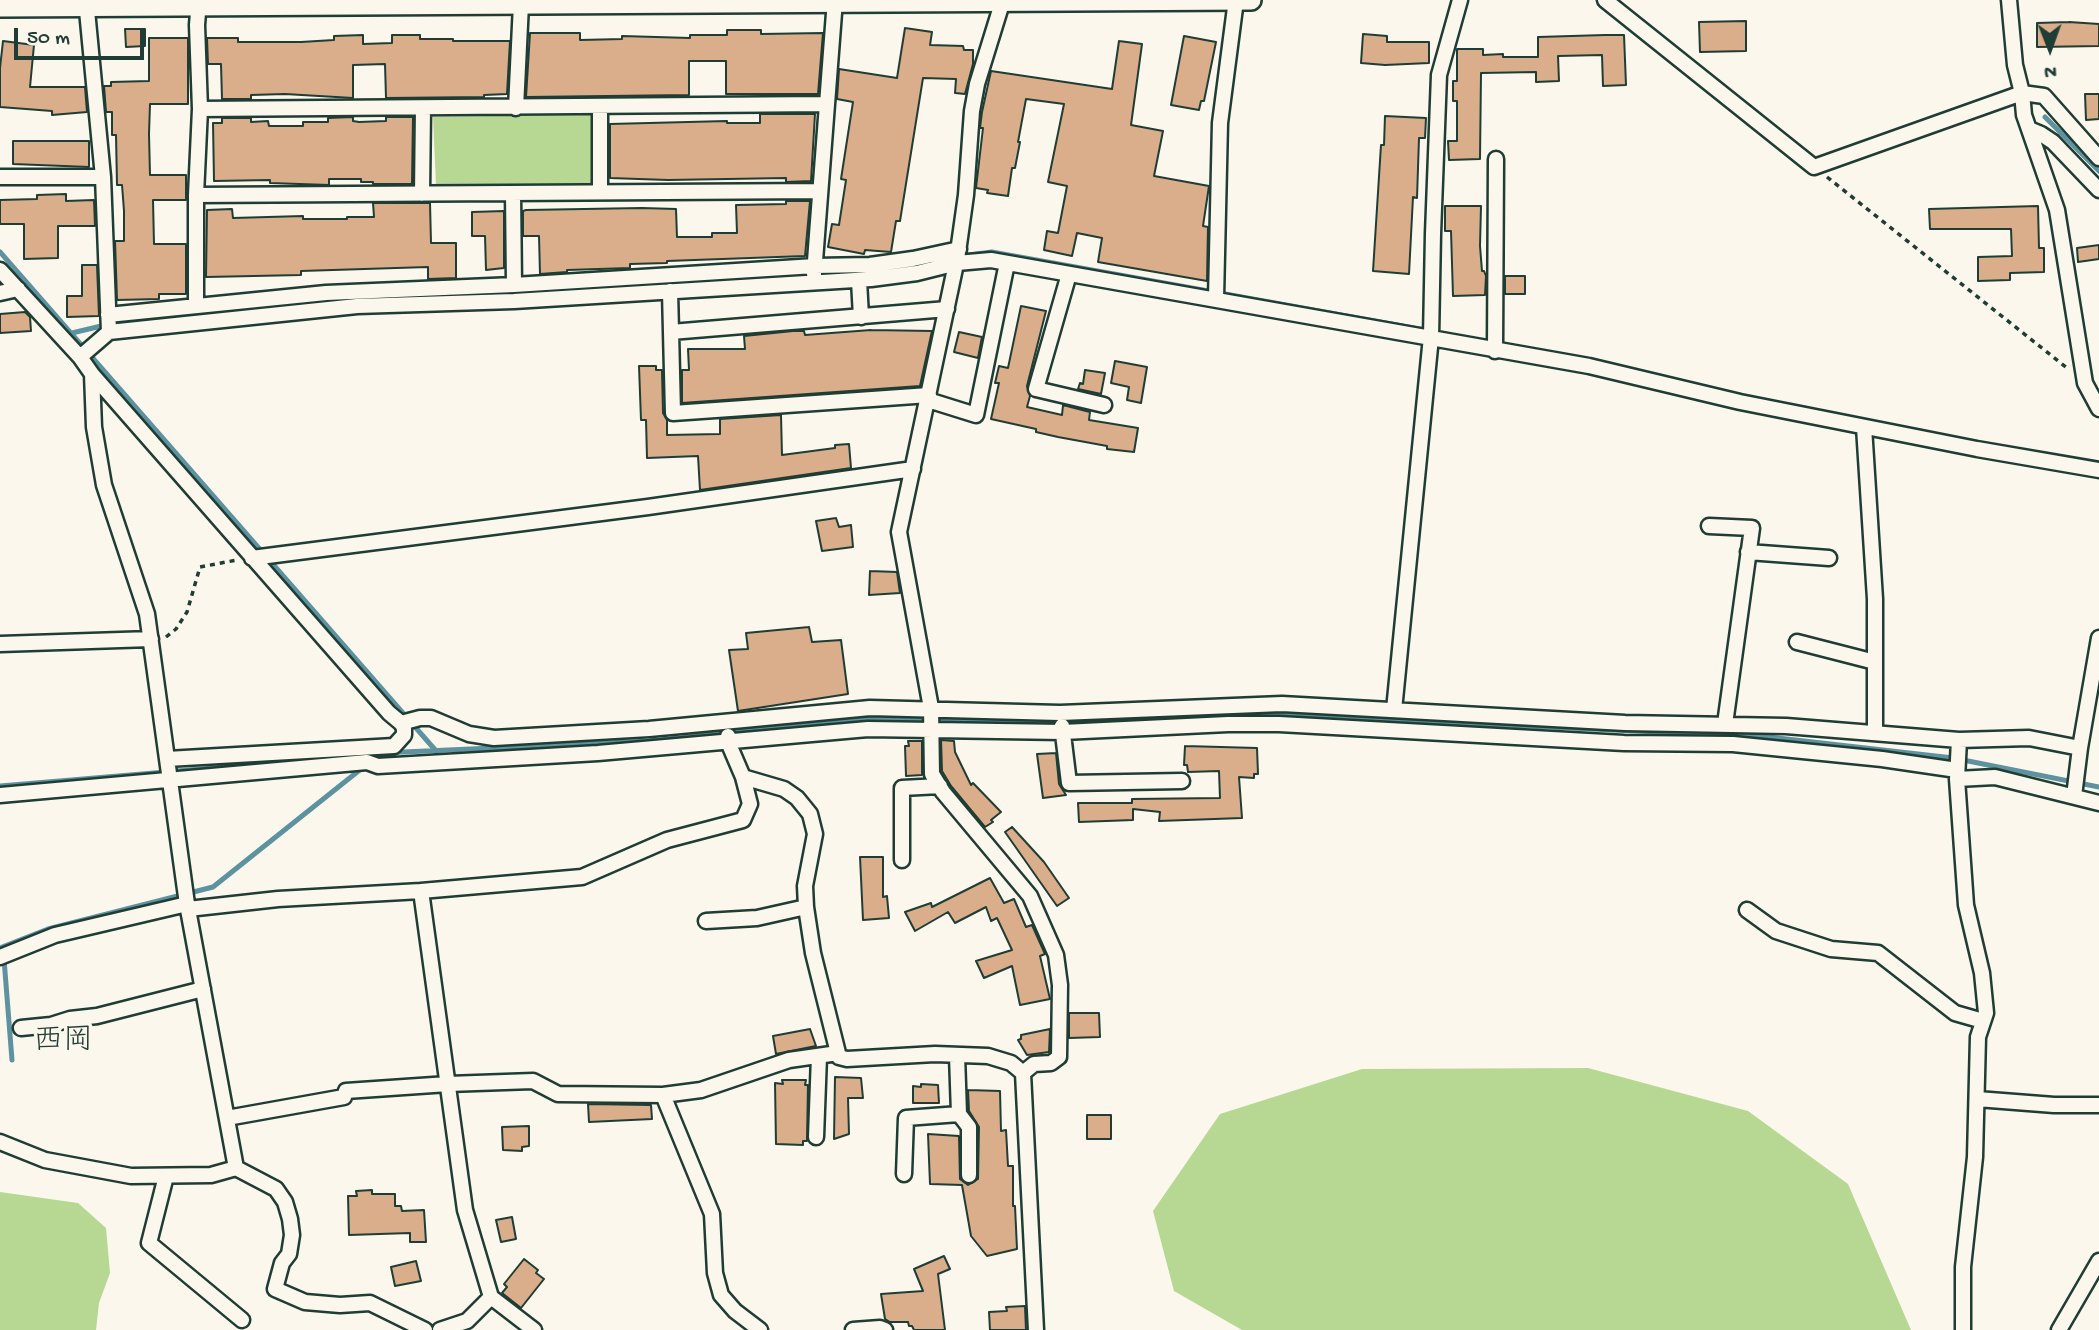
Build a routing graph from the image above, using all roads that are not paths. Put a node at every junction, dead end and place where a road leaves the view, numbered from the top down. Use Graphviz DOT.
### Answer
graph roads {
  1 [pos="1236,0"];
  2 [pos="1251,0"];
  3 [pos="1460,0"];
  4 [pos="1605,0"];
  5 [pos="2008,0"];
  6 [pos="835,1"];
  7 [pos="1003,1"];
  8 [pos="199,3"];
  9 [pos="86,4"];
  10 [pos="521,4"];
  11 [pos="0,7"];
  12 [pos="2022,93"];
  13 [pos="827,104"];
  14 [pos="600,107"];
  15 [pos="423,108"];
  16 [pos="516,108"];
  17 [pos="200,109"];
  18 [pos="2029,129"];
  19 [pos="2099,158"];
  20 [pos="1496,159"];
  21 [pos="0,177"];
  22 [pos="103,177"];
  23 [pos="2099,190"];
  24 [pos="820,191"];
  25 [pos="600,192"];
  26 [pos="513,193"];
  27 [pos="422,194"];
  28 [pos="196,195"];
  29 [pos="958,256"];
  30 [pos="1007,263"];
  31 [pos="0,270"];
  32 [pos="814,274"];
  33 [pos="1069,274"];
  34 [pos="859,280"];
  35 [pos="514,285"];
  36 [pos="18,289"];
  37 [pos="670,291"];
  38 [pos="0,293"];
  39 [pos="1216,293"];
  40 [pos="196,306"];
  41 [pos="947,309"];
  42 [pos="861,317"];
  43 [pos="109,324"];
  44 [pos="671,332"];
  45 [pos="1432,332"];
  46 [pos="1495,345"];
  47 [pos="85,352"];
  48 [pos="92,374"];
  49 [pos="928,397"];
  50 [pos="1104,405"];
  51 [pos="2099,409"];
  52 [pos="1864,427"];
  53 [pos="913,469"];
  54 [pos="2099,470"];
  55 [pos="1709,526"];
  56 [pos="1748,552"];
  57 [pos="255,558"];
  58 [pos="1829,558"];
  59 [pos="2099,640"];
  60 [pos="151,641"];
  61 [pos="1797,642"];
  62 [pos="0,644"];
  63 [pos="1875,662"];
  64 [pos="1394,710"];
  65 [pos="1280,714"];
  66 [pos="932,719"];
  67 [pos="407,721"];
  68 [pos="1062,723"];
  69 [pos="1725,724"];
  70 [pos="727,732"];
  71 [pos="1875,733"];
  72 [pos="2080,748"];
  73 [pos="394,755"];
  74 [pos="1958,761"];
  75 [pos="168,771"];
  76 [pos="743,776"];
  77 [pos="1182,781"];
  78 [pos="940,786"];
  79 [pos="2075,788"];
  80 [pos="0,795"];
  81 [pos="2099,803"];
  82 [pos="902,860"];
  83 [pos="421,891"];
  84 [pos="186,900"];
  85 [pos="806,907"];
  86 [pos="1747,910"];
  87 [pos="706,921"];
  88 [pos="3,956"];
  89 [pos="203,989"];
  90 [pos="1983,1021"];
  91 [pos="21,1028"];
  92 [pos="838,1053"];
  93 [pos="819,1055"];
  94 [pos="957,1055"];
  95 [pos="1023,1073"];
  96 [pos="448,1084"];
  97 [pos="663,1095"];
  98 [pos="1977,1099"];
  99 [pos="2099,1105"];
  100 [pos="959,1114"];
  101 [pos="227,1118"];
  102 [pos="816,1138"];
  103 [pos="0,1143"];
  104 [pos="236,1168"];
  105 [pos="904,1174"];
  106 [pos="969,1175"];
  107 [pos="166,1176"];
  108 [pos="2099,1261"];
  109 [pos="491,1297"];
  110 [pos="242,1321"];
  111 [pos="451,1329"];
  112 [pos="423,1330"];
  113 [pos="534,1330"];
  114 [pos="761,1330"];
  115 [pos="853,1330"];
  116 [pos="884,1330"];
  117 [pos="1037,1330"];
  118 [pos="1963,1330"];
  119 [pos="2059,1330"];
  1 -- 2 [label="street"];
  1 -- 7 [label="street"];
  1 -- 39 [label="street"];
  3 -- 45 [label="street"];
  4 -- 12 [label="street"];
  5 -- 12 [label="street"];
  6 -- 7 [label="street"];
  6 -- 10 [label="street"];
  6 -- 13 [label="street"];
  7 -- 29 [label="street"];
  8 -- 9 [label="street"];
  8 -- 10 [label="street"];
  8 -- 17 [label="street"];
  9 -- 11 [label="street"];
  9 -- 22 [label="street"];
  10 -- 16 [label="street"];
  12 -- 18 [label="street"];
  12 -- 19 [label="street"];
  13 -- 14 [label="street"];
  13 -- 24 [label="street"];
  14 -- 16 [label="street"];
  14 -- 25 [label="street"];
  15 -- 16 [label="street"];
  15 -- 17 [label="street"];
  15 -- 27 [label="street"];
  17 -- 28 [label="street"];
  18 -- 23 [label="street"];
  18 -- 51 [label="street"];
  20 -- 46 [label="street"];
  21 -- 22 [label="street"];
  22 -- 43 [label="street"];
  24 -- 25 [label="street"];
  24 -- 32 [label="street"];
  25 -- 26 [label="street"];
  26 -- 27 [label="street"];
  26 -- 35 [label="street"];
  27 -- 28 [label="street"];
  28 -- 40 [label="street"];
  29 -- 30 [label="street"];
  29 -- 32 [label="street"];
  29 -- 34 [label="street"];
  29 -- 41 [label="street"];
  30 -- 33 [label="street"];
  30 -- 49 [label="street"];
  31 -- 36 [label="street"];
  32 -- 34 [label="street"];
  32 -- 35 [label="street"];
  32 -- 37 [label="street"];
  33 -- 39 [label="street"];
  33 -- 50 [label="street"];
  34 -- 42 [label="street"];
  35 -- 40 [label="street"];
  36 -- 38 [label="street"];
  36 -- 47 [label="street"];
  37 -- 43 [label="street"];
  37 -- 44 [label="street"];
  39 -- 45 [label="street"];
  40 -- 43 [label="street"];
  41 -- 42 [label="street"];
  41 -- 49 [label="street"];
  42 -- 44 [label="street"];
  43 -- 47 [label="street"];
  44 -- 49 [label="street"];
  45 -- 46 [label="street"];
  45 -- 64 [label="street"];
  46 -- 52 [label="street"];
  47 -- 48 [label="street"];
  48 -- 57 [label="street"];
  48 -- 60 [label="street"];
  49 -- 53 [label="street"];
  52 -- 54 [label="street"];
  52 -- 63 [label="street"];
  53 -- 57 [label="street"];
  53 -- 66 [label="street"];
  55 -- 56 [label="street"];
  56 -- 58 [label="street"];
  56 -- 69 [label="street"];
  57 -- 67 [label="street"];
  59 -- 72 [label="street"];
  60 -- 62 [label="street"];
  60 -- 75 [label="street"];
  61 -- 63 [label="street"];
  63 -- 71 [label="street"];
  64 -- 65 [label="street"];
  64 -- 69 [label="street"];
  65 -- 68 [label="street"];
  65 -- 68 [label="street"];
  65 -- 74 [label="street"];
  66 -- 68 [label="street"];
  66 -- 68 [label="street"];
  66 -- 70 [label="street"];
  66 -- 70 [label="street"];
  66 -- 78 [label="street"];
  67 -- 70 [label="street"];
  67 -- 73 [label="street"];
  68 -- 77 [label="street"];
  69 -- 71 [label="street"];
  70 -- 73 [label="street"];
  70 -- 76 [label="street"];
  71 -- 74 [label="street"];
  72 -- 74 [label="street"];
  72 -- 79 [label="street"];
  73 -- 75 [label="street"];
  73 -- 75 [label="street"];
  74 -- 79 [label="street"];
  74 -- 90 [label="street"];
  75 -- 80 [label="street"];
  75 -- 84 [label="street"];
  76 -- 83 [label="street"];
  76 -- 85 [label="street"];
  78 -- 82 [label="street"];
  78 -- 95 [label="street"];
  79 -- 81 [label="street"];
  83 -- 84 [label="street"];
  83 -- 96 [label="street"];
  84 -- 88 [label="street"];
  84 -- 89 [label="street"];
  85 -- 87 [label="street"];
  85 -- 92 [label="street"];
  86 -- 90 [label="street"];
  89 -- 91 [label="street"];
  89 -- 101 [label="street"];
  90 -- 98 [label="street"];
  92 -- 93 [label="street"];
  92 -- 94 [label="street"];
  93 -- 97 [label="street"];
  93 -- 102 [label="street"];
  94 -- 95 [label="street"];
  94 -- 100 [label="street"];
  95 -- 117 [label="street"];
  96 -- 97 [label="street"];
  96 -- 101 [label="street"];
  96 -- 109 [label="street"];
  97 -- 114 [label="street"];
  98 -- 99 [label="street"];
  98 -- 118 [label="street"];
  100 -- 105 [label="street"];
  100 -- 106 [label="street"];
  101 -- 104 [label="street"];
  103 -- 107 [label="street"];
  104 -- 107 [label="street"];
  104 -- 112 [label="street"];
  107 -- 110 [label="street"];
  108 -- 119 [label="street"];
  109 -- 111 [label="street"];
  109 -- 113 [label="street"];
  115 -- 116 [label="street"];
}
